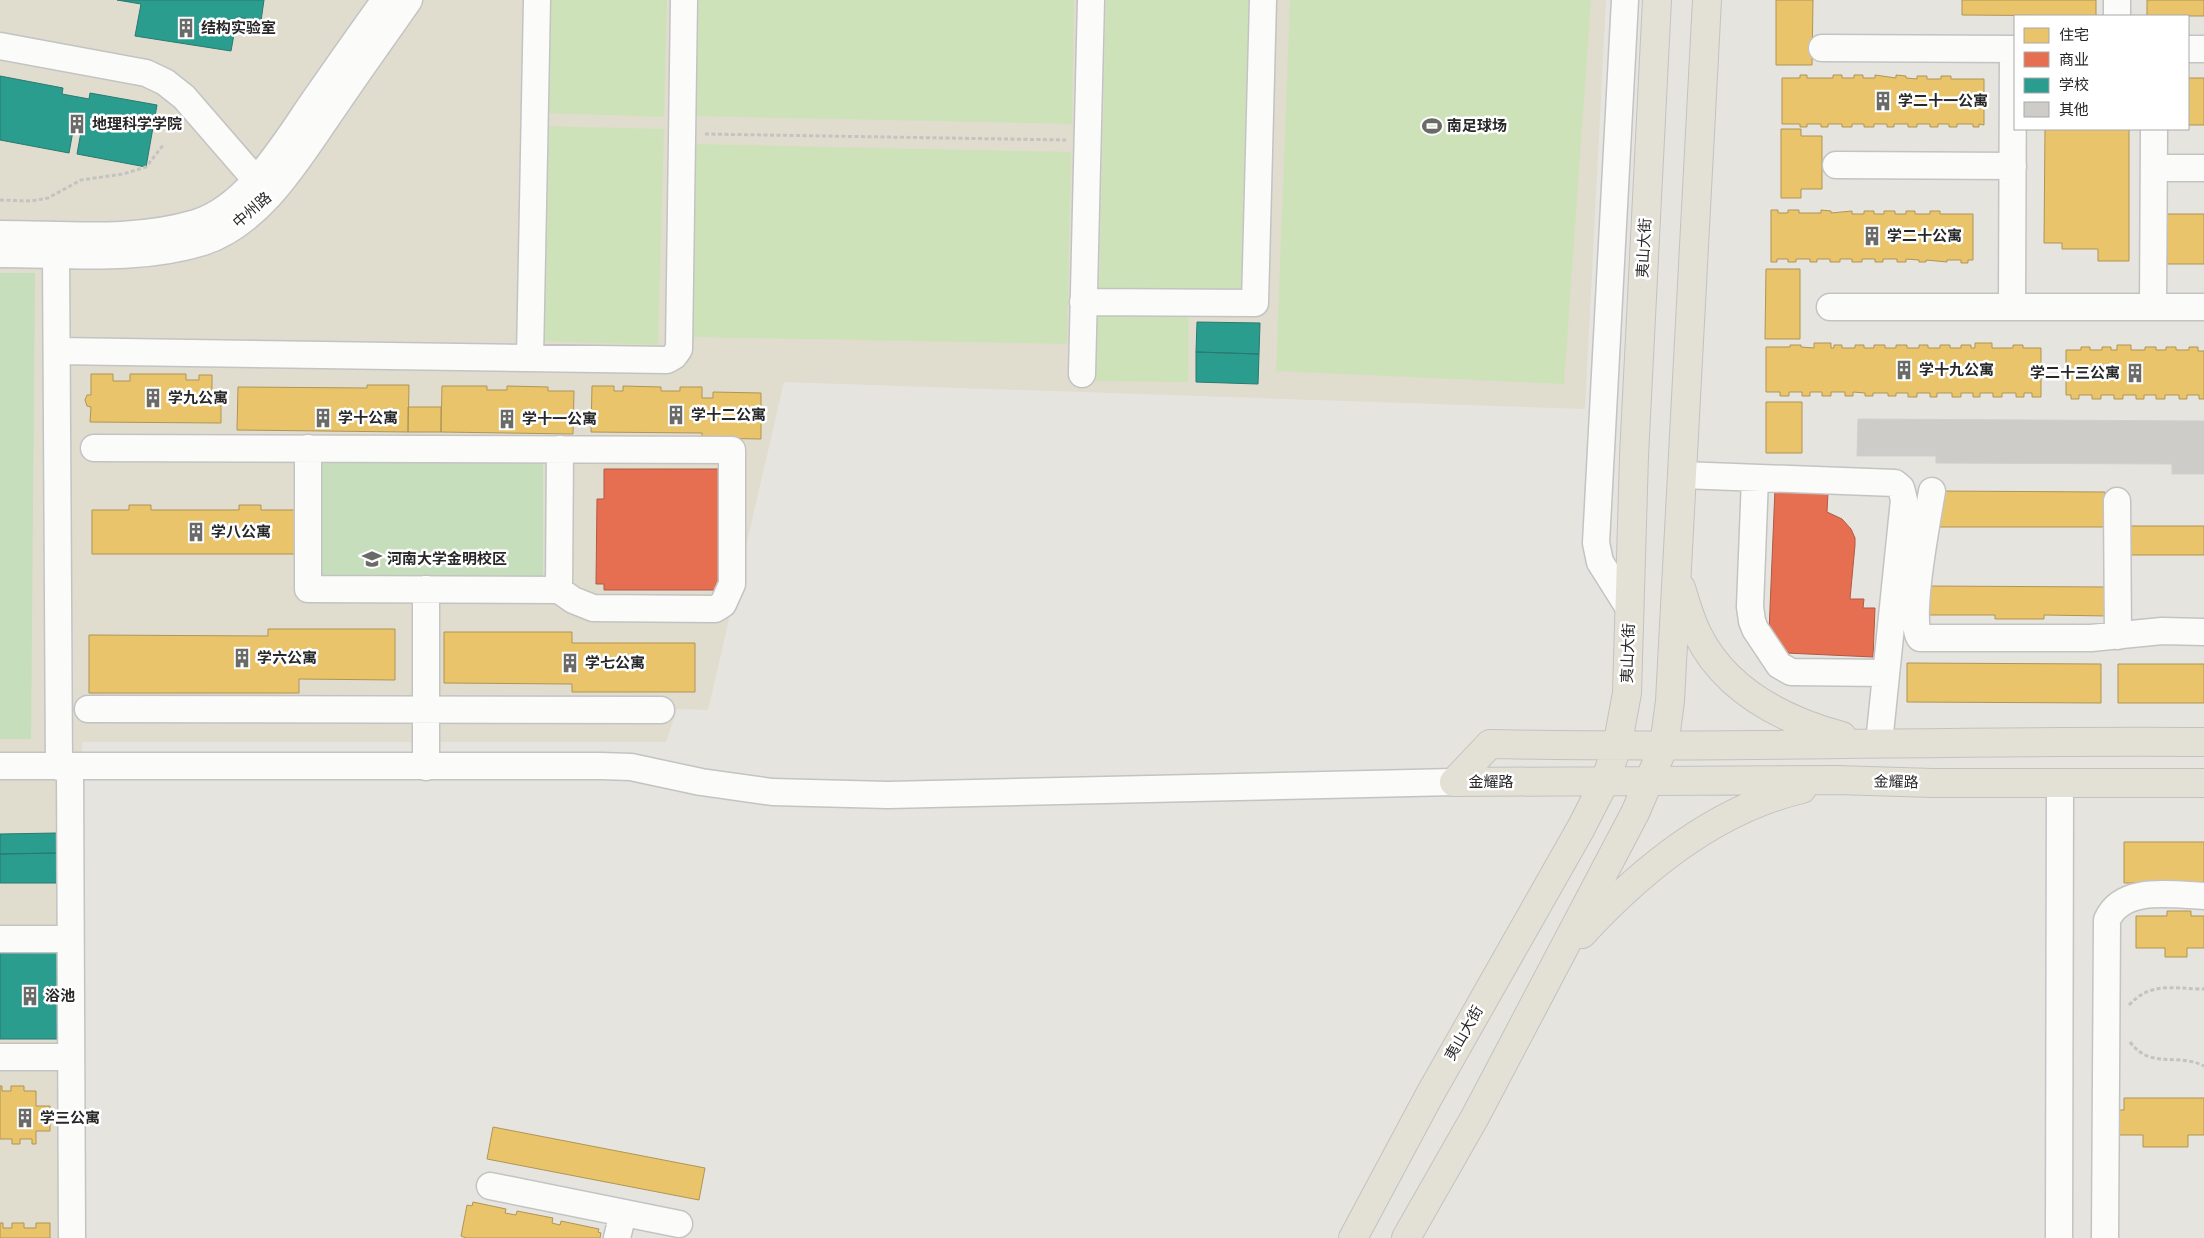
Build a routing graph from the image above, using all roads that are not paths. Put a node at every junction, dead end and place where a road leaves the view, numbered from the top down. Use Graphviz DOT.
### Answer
graph roads {
  1 [pos="385,0"];
  2 [pos="409,0"];
  3 [pos="536,0"];
  4 [pos="684,0"];
  5 [pos="1090,0"];
  6 [pos="1263,0"];
  7 [pos="1625,0"];
  8 [pos="1658,0"];
  9 [pos="1707,0"];
  10 [pos="2117,0"];
  11 [pos="2117,15"];
  12 [pos="0,46"];
  13 [pos="1822,48"];
  14 [pos="2014,49"];
  15 [pos="2189,49"];
  16 [pos="2204,49"];
  17 [pos="2154,130"];
  18 [pos="1836,165"];
  19 [pos="2013,166"];
  20 [pos="2154,168"];
  21 [pos="2204,168"];
  22 [pos="256,180"];
  23 [pos="0,234"];
  24 [pos="0,254"];
  25 [pos="56,254"];
  26 [pos="1083,302"];
  27 [pos="1830,307"];
  28 [pos="2012,307"];
  29 [pos="2153,307"];
  30 [pos="2204,307"];
  31 [pos="57,351"];
  32 [pos="530,358"];
  33 [pos="1082,374"];
  34 [pos="94,448"];
  35 [pos="308,448"];
  36 [pos="560,449"];
  37 [pos="1682,475"];
  38 [pos="1754,478"];
  39 [pos="1932,491"];
  40 [pos="2116,501"];
  41 [pos="1677,574"];
  42 [pos="426,589"];
  43 [pos="560,590"];
  44 [pos="1629,608"];
  45 [pos="2204,632"];
  46 [pos="2118,636"];
  47 [pos="1885,673"];
  48 [pos="88,709"];
  49 [pos="426,710"];
  50 [pos="661,710"];
  51 [pos="2204,742"];
  52 [pos="1873,743"];
  53 [pos="1664,746"];
  54 [pos="1617,747"];
  55 [pos="0,766"];
  56 [pos="70,767"];
  57 [pos="426,767"];
  58 [pos="1837,780"];
  59 [pos="1605,781"];
  60 [pos="1454,782"];
  61 [pos="1649,782"];
  62 [pos="2060,783"];
  63 [pos="2204,783"];
  64 [pos="2204,896"];
  65 [pos="59,938"];
  66 [pos="0,939"];
  67 [pos="1555,965"];
  68 [pos="0,1057"];
  69 [pos="71,1057"];
  70 [pos="490,1186"];
  71 [pos="624,1213"];
  72 [pos="679,1224"];
  73 [pos="72,1238"];
  74 [pos="617,1238"];
  75 [pos="1353,1238"];
  76 [pos="1406,1238"];
  77 [pos="2059,1238"];
  78 [pos="2105,1238"];
  1 -- 22 [label="street, 中州路"];
  2 -- 25 [label="street, 中州路"];
  3 -- 32 [label="street"];
  4 -- 32 [label="street"];
  5 -- 26 [label="street"];
  6 -- 26 [label="street"];
  7 -- 44 [label="street"];
  8 -- 44 [label="main road, 夷山大街"];
  9 -- 37 [label="main road"];
  10 -- 11 [label="street"];
  12 -- 22 [label="street"];
  13 -- 14 [label="street"];
  14 -- 19 [label="street"];
  15 -- 16 [label="street"];
  17 -- 20 [label="street"];
  18 -- 19 [label="street"];
  19 -- 28 [label="street"];
  20 -- 21 [label="street"];
  20 -- 29 [label="street"];
  22 -- 23 [label="street, 中州路"];
  24 -- 25 [label="street, 中州路"];
  25 -- 31 [label="street"];
  26 -- 33 [label="street"];
  27 -- 28 [label="street"];
  28 -- 29 [label="street"];
  29 -- 30 [label="street"];
  31 -- 32 [label="street"];
  31 -- 56 [label="street"];
  34 -- 35 [label="street"];
  35 -- 36 [label="street"];
  35 -- 42 [label="street"];
  36 -- 43 [label="street"];
  36 -- 43 [label="street"];
  37 -- 38 [label="street"];
  37 -- 41 [label="main road"];
  38 -- 47 [label="street"];
  38 -- 47 [label="street"];
  39 -- 46 [label="street"];
  40 -- 46 [label="street"];
  41 -- 52 [label="main road"];
  41 -- 53 [label="main road"];
  42 -- 43 [label="street"];
  42 -- 49 [label="street"];
  44 -- 54 [label="main road, 夷山大街"];
  45 -- 46 [label="street"];
  47 -- 52 [label="street"];
  48 -- 49 [label="street"];
  49 -- 50 [label="street"];
  49 -- 57 [label="street"];
  51 -- 52 [label="main road, 金耀路"];
  52 -- 53 [label="main road, 金耀路"];
  53 -- 54 [label="main road, 金耀路"];
  53 -- 61 [label="main road"];
  54 -- 59 [label="main road, 夷山大街"];
  54 -- 60 [label="main road, 金耀路"];
  55 -- 56 [label="street"];
  56 -- 57 [label="street"];
  56 -- 69 [label="street"];
  57 -- 60 [label="street"];
  58 -- 61 [label="main road, 金耀路"];
  58 -- 62 [label="main road, 金耀路"];
  58 -- 67 [label="main road"];
  59 -- 60 [label="main road, 金耀路"];
  59 -- 61 [label="main road, 金耀路"];
  59 -- 75 [label="main road, 夷山大街"];
  61 -- 67 [label="main road"];
  62 -- 63 [label="main road, 金耀路"];
  62 -- 77 [label="street"];
  64 -- 78 [label="street"];
  65 -- 66 [label="street"];
  67 -- 76 [label="main road"];
  68 -- 69 [label="street"];
  69 -- 73 [label="street"];
  70 -- 71 [label="street"];
  71 -- 72 [label="street"];
  71 -- 74 [label="street"];
}
